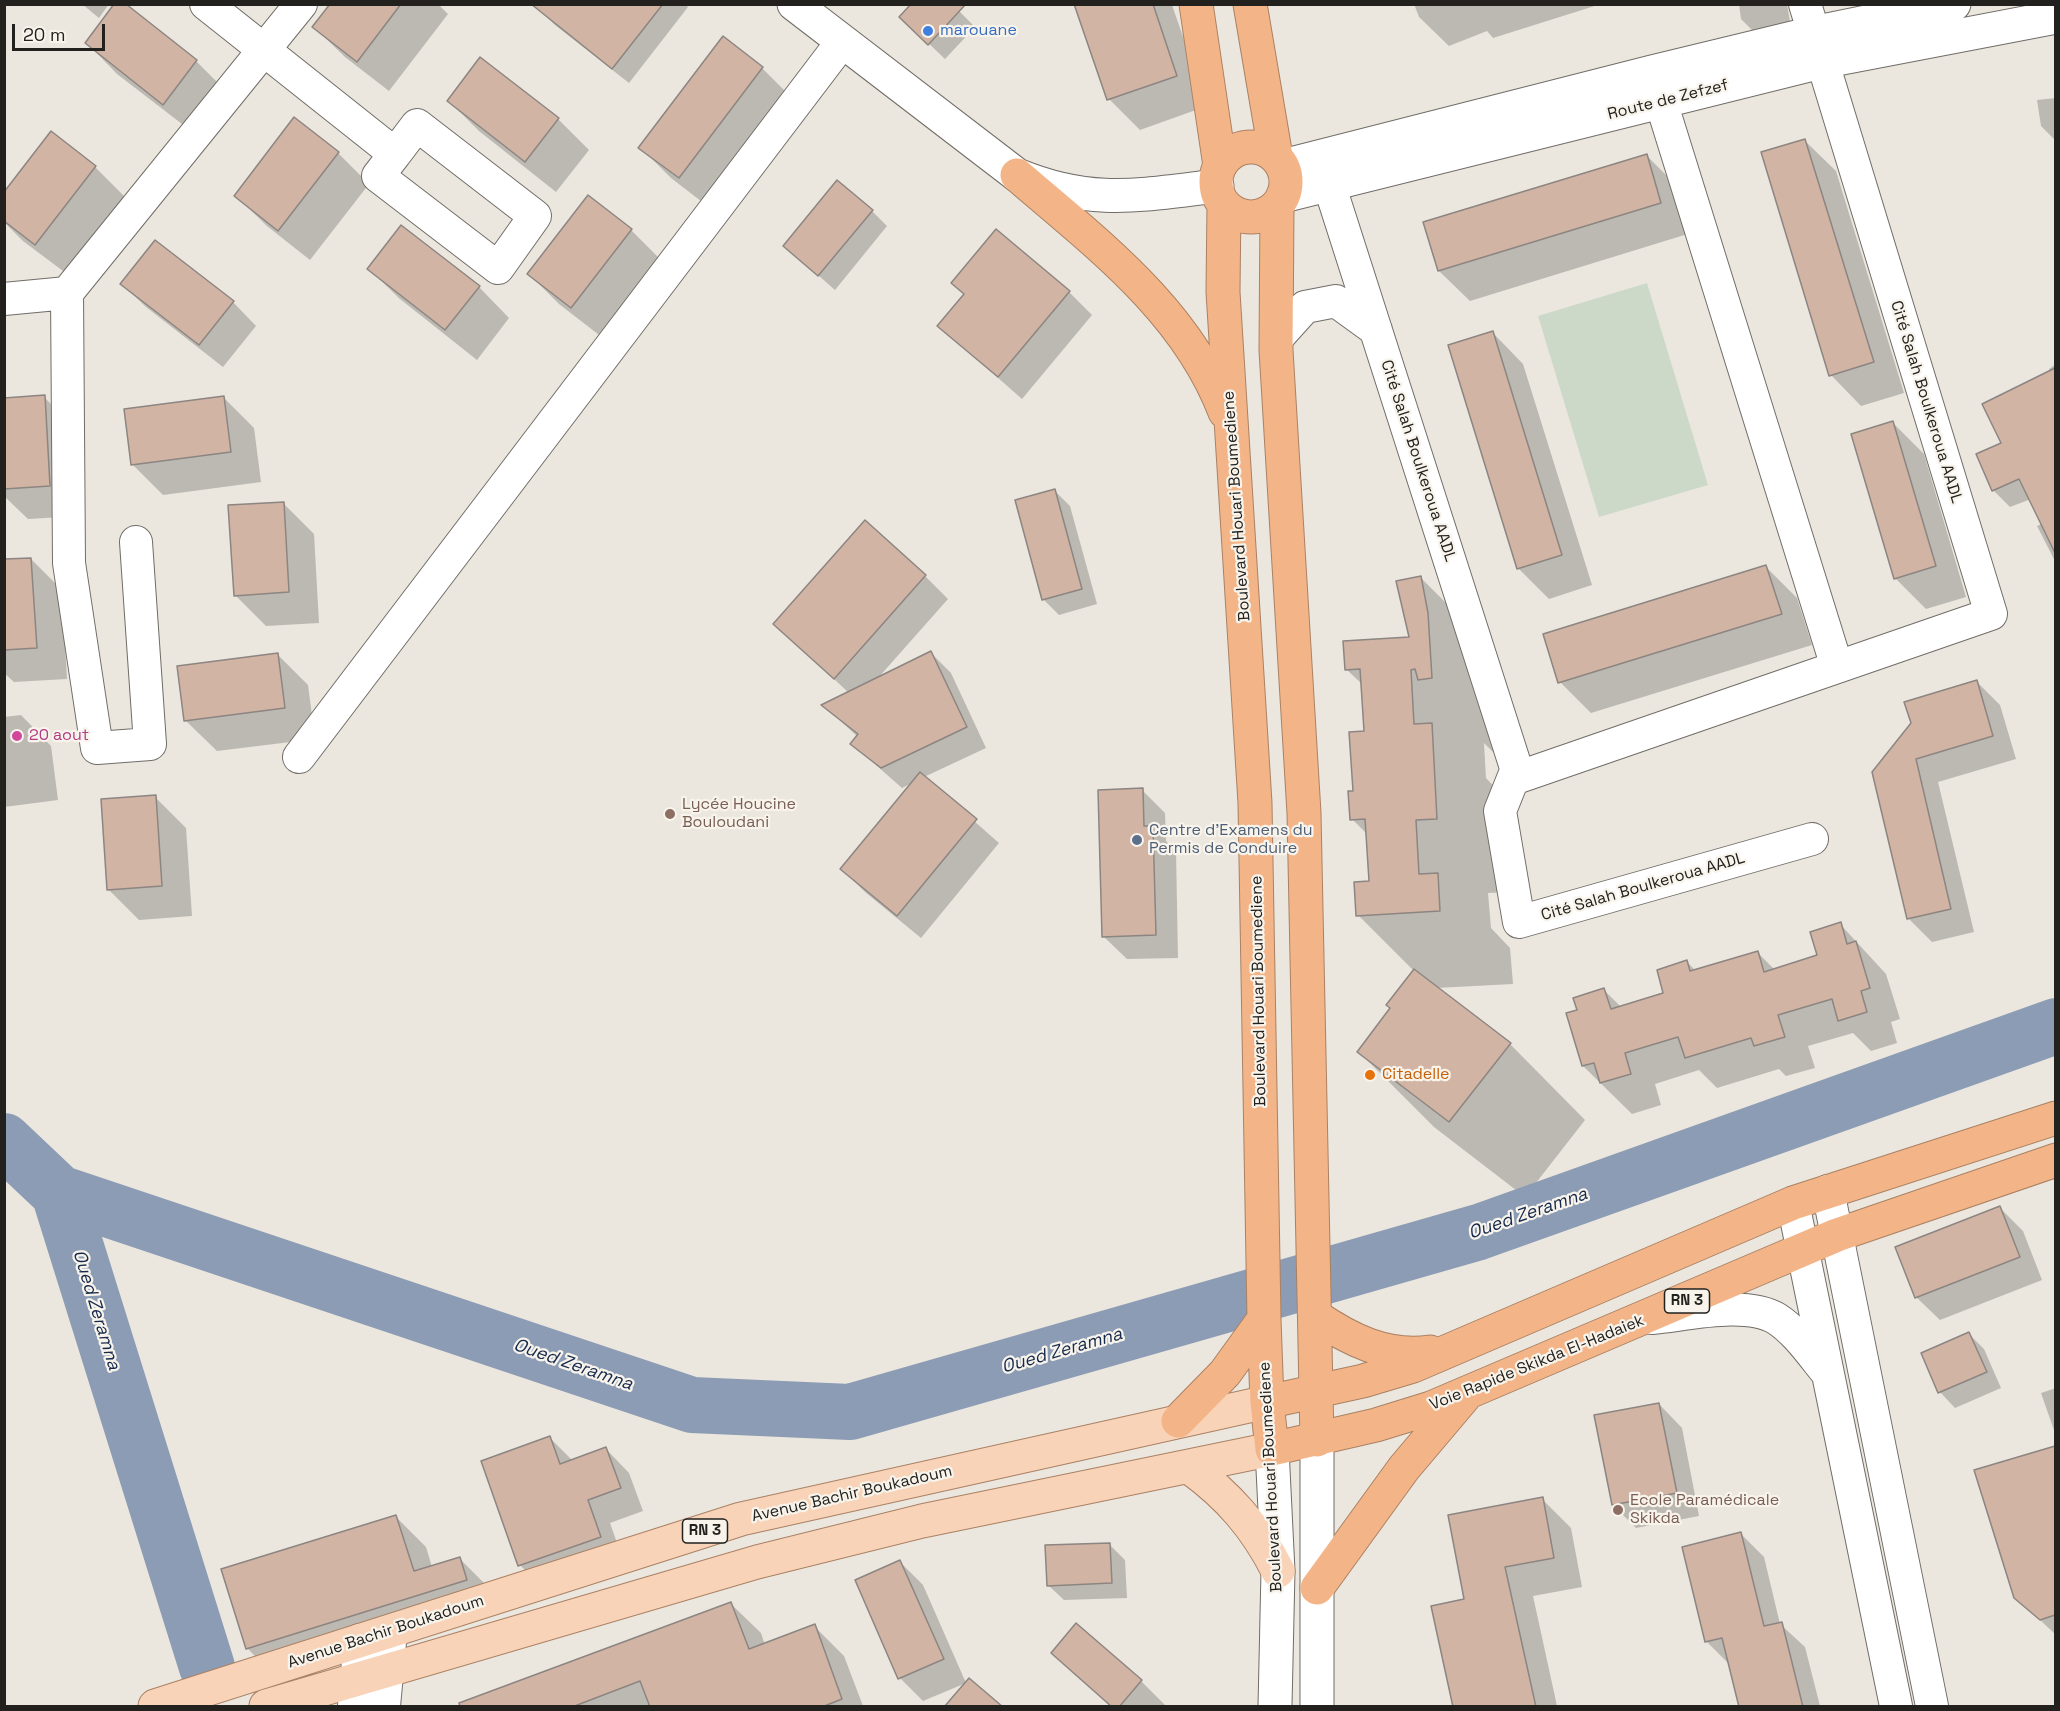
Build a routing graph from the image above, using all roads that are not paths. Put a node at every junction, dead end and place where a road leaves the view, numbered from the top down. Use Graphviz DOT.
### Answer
graph roads {
  1 [pos="206,4"];
  2 [pos="301,4"];
  3 [pos="794,4"];
  4 [pos="1196,4"];
  5 [pos="1250,4"];
  6 [pos="1954,4"];
  7 [pos="2055,17"];
  8 [pos="1813,33"];
  9 [pos="842,42"];
  10 [pos="262,51"];
  11 [pos="1652,72"];
  12 [pos="1661,103"];
  13 [pos="395,154"];
  14 [pos="1017,175"];
  15 [pos="1285,177"];
  16 [pos="1329,184"];
  17 [pos="1220,185"];
  18 [pos="67,293"];
  19 [pos="4,299"];
  20 [pos="1376,330"];
  21 [pos="1277,338"];
  22 [pos="1233,433"];
  23 [pos="136,542"];
  24 [pos="1837,667"];
  25 [pos="299,757"];
  26 [pos="1516,771"];
  27 [pos="1812,839"];
  28 [pos="2055,1118"];
  29 [pos="2055,1160"];
  30 [pos="1828,1191"];
  31 [pos="1793,1203"];
  32 [pos="1837,1235"];
  33 [pos="1804,1250"];
  34 [pos="1316,1316"];
  35 [pos="1264,1319"];
  36 [pos="1645,1319"];
  37 [pos="1452,1348"];
  38 [pos="1830,1378"];
  39 [pos="1317,1391"];
  40 [pos="1467,1393"];
  41 [pos="1267,1402"];
  42 [pos="1178,1421"];
  43 [pos="1317,1440"];
  44 [pos="1272,1449"];
  45 [pos="1189,1467"];
  46 [pos="1278,1571"];
  47 [pos="1317,1588"];
  48 [pos="390,1631"];
  49 [pos="360,1640"];
  50 [pos="434,1657"];
  51 [pos="388,1671"];
  52 [pos="343,1696"];
  53 [pos="156,1707"];
  54 [pos="266,1707"];
  55 [pos="384,1707"];
  56 [pos="394,1707"];
  57 [pos="1275,1707"];
  58 [pos="1317,1707"];
  59 [pos="1896,1707"];
  60 [pos="1932,1707"];
  1 -- 10 [label="street"];
  2 -- 10 [label="street"];
  3 -- 9 [label="main road"];
  4 -- 17 [label="highway, Boulevard Houari Boumediene"];
  5 -- 15 [label="highway"];
  6 -- 8 [label="main road, Route de Zefzef"];
  7 -- 8 [label="main road, Route de Zefzef"];
  8 -- 11 [label="main road, Route de Zefzef"];
  8 -- 12 [label="main road, Route de Zefzef"];
  8 -- 24 [label="street, Cité Salah Boulkeroua AADL"];
  9 -- 14 [label="main road"];
  9 -- 25 [label="street"];
  10 -- 13 [label="street"];
  10 -- 18 [label="street"];
  11 -- 12 [label="street"];
  11 -- 15 [label="main road, Route de Zefzef"];
  12 -- 16 [label="main road, Route de Zefzef"];
  12 -- 24 [label="street"];
  13 -- 13 [label="street"];
  14 -- 17 [label="main road"];
  14 -- 22 [label="highway"];
  15 -- 16 [label="main road, Route de Zefzef"];
  15 -- 17 [label="highway"];
  15 -- 17 [label="highway"];
  15 -- 21 [label="highway"];
  16 -- 20 [label="street, Cité Salah Boulkeroua AADL"];
  17 -- 22 [label="highway, Boulevard Houari Boumediene"];
  18 -- 19 [label="street"];
  18 -- 23 [label="street"];
  20 -- 21 [label="street"];
  20 -- 26 [label="street, Cité Salah Boulkeroua AADL"];
  21 -- 34 [label="highway"];
  22 -- 35 [label="highway, Boulevard Houari Boumediene"];
  24 -- 26 [label="street, Cité Salah Boulkeroua AADL"];
  26 -- 27 [label="street, Cité Salah Boulkeroua AADL"];
  28 -- 30 [label="highway, RN 3"];
  29 -- 32 [label="highway, Voie Rapide Skikda El-Hadaiek / RN 3"];
  30 -- 31 [label="highway, RN 3"];
  30 -- 32 [label="street"];
  31 -- 33 [label="street"];
  31 -- 37 [label="highway, RN 3"];
  32 -- 33 [label="highway, Voie Rapide Skikda El-Hadaiek / RN 3"];
  32 -- 60 [label="street"];
  33 -- 36 [label="highway, Voie Rapide Skikda El-Hadaiek / RN 3"];
  33 -- 38 [label="street"];
  34 -- 37 [label="highway"];
  34 -- 39 [label="highway"];
  35 -- 41 [label="highway, Boulevard Houari Boumediene"];
  35 -- 42 [label="highway"];
  36 -- 38 [label="street"];
  36 -- 40 [label="highway, Voie Rapide Skikda El-Hadaiek / RN 3"];
  37 -- 39 [label="highway, RN 3"];
  38 -- 59 [label="street"];
  39 -- 41 [label="highway, Avenue Bachir Boukadoum / RN 3"];
  39 -- 43 [label="highway"];
  40 -- 43 [label="highway, Voie Rapide Skikda El-Hadaiek / RN 3"];
  40 -- 47 [label="highway"];
  41 -- 42 [label="main road, Avenue Bachir Boukadoum / RN 3"];
  41 -- 44 [label="highway, Boulevard Houari Boumediene"];
  42 -- 48 [label="main road, Avenue Bachir Boukadoum / RN 3"];
  43 -- 44 [label="highway, RN 3"];
  43 -- 47 [label="main road"];
  44 -- 45 [label="main road, RN 3"];
  44 -- 46 [label="main road, Boulevard Houari Boumediene"];
  45 -- 46 [label="main road"];
  45 -- 50 [label="main road, RN 3"];
  46 -- 57 [label="main road, Boulevard Houari Boumediene"];
  47 -- 58 [label="main road"];
  48 -- 49 [label="main road, Avenue Bachir Boukadoum / RN 3"];
  48 -- 51 [label="street"];
  49 -- 52 [label="street"];
  49 -- 53 [label="main road, Avenue Bachir Boukadoum / RN 3"];
  50 -- 51 [label="main road, RN 3"];
  50 -- 56 [label="street"];
  51 -- 52 [label="main road, RN 3"];
  51 -- 55 [label="street"];
  52 -- 54 [label="main road, RN 3"];
}
